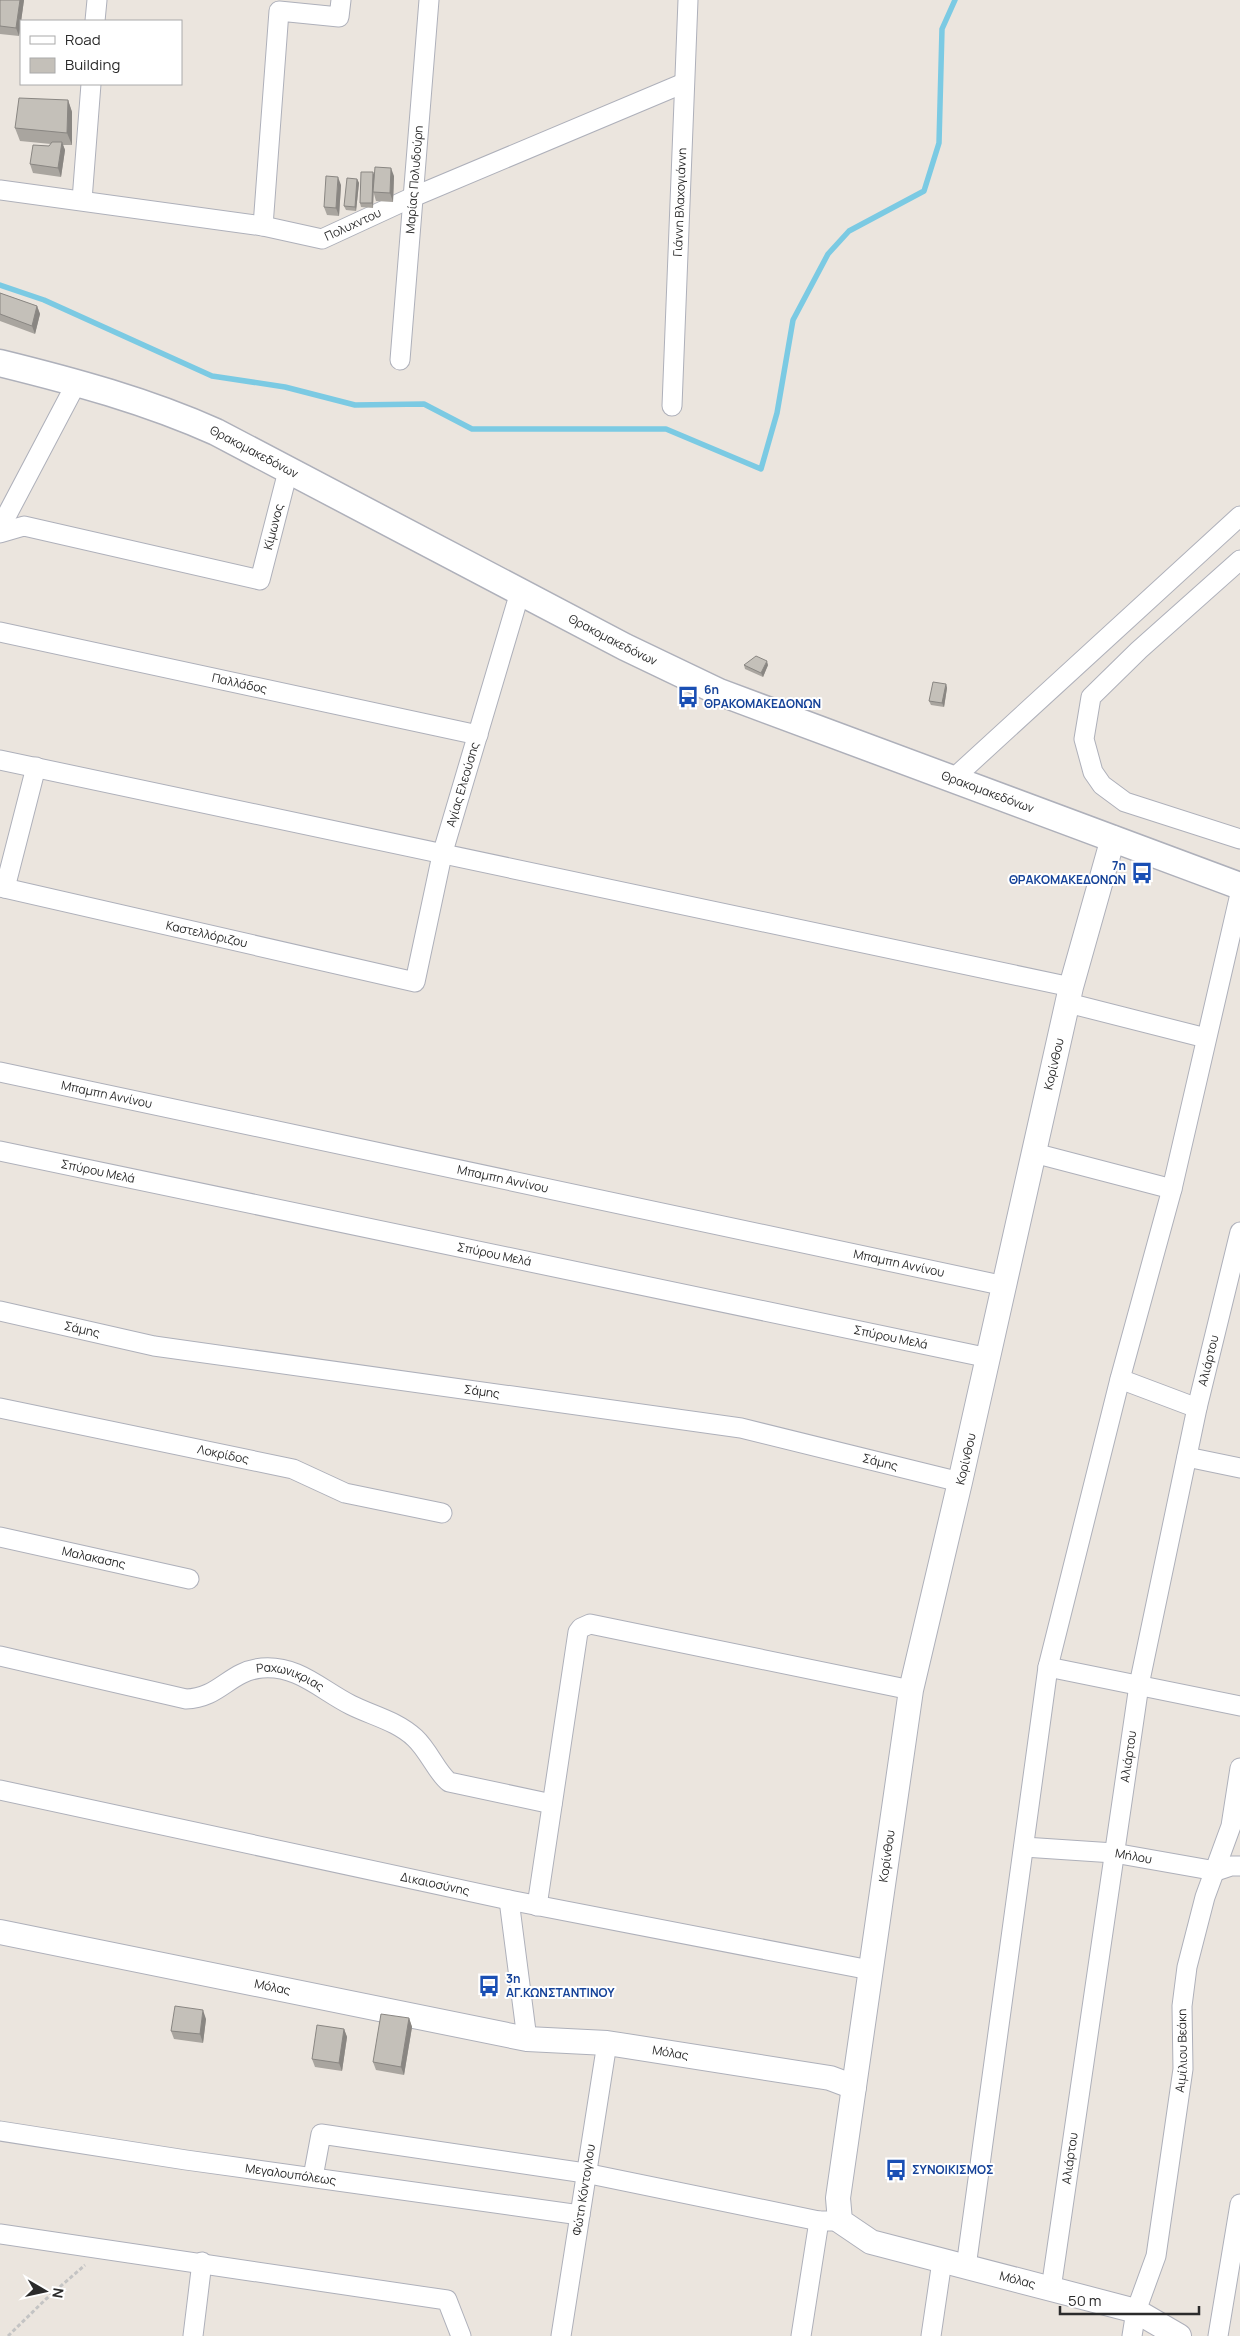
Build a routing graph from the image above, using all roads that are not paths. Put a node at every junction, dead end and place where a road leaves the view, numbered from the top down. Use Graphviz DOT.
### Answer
graph roads {
  1 [pos="97,0"];
  2 [pos="341,0"];
  3 [pos="429,0"];
  4 [pos="688,0"];
  5 [pos="95,20"];
  6 [pos="684,84"];
  7 [pos="91,85"];
  8 [pos="0,190"];
  9 [pos="413,197"];
  10 [pos="82,200"];
  11 [pos="263,226"];
  12 [pos="400,360"];
  13 [pos="0,363"];
  14 [pos="77,382"];
  15 [pos="672,406"];
  16 [pos="288,471"];
  17 [pos="1240,516"];
  18 [pos="0,528"];
  19 [pos="0,533"];
  20 [pos="1240,560"];
  21 [pos="520,592"];
  22 [pos="0,632"];
  23 [pos="478,735"];
  24 [pos="0,760"];
  25 [pos="36,767"];
  26 [pos="954,778"];
  27 [pos="1113,838"];
  28 [pos="1240,839"];
  29 [pos="442,855"];
  30 [pos="1240,886"];
  31 [pos="2,888"];
  32 [pos="1240,894"];
  33 [pos="415,982"];
  34 [pos="1070,995"];
  35 [pos="1206,1038"];
  36 [pos="0,1072"];
  37 [pos="0,1151"];
  38 [pos="1034,1153"];
  39 [pos="1172,1189"];
  40 [pos="1240,1232"];
  41 [pos="1005,1286"];
  42 [pos="0,1311"];
  43 [pos="989,1358"];
  44 [pos="1120,1379"];
  45 [pos="0,1408"];
  46 [pos="1197,1408"];
  47 [pos="1187,1457"];
  48 [pos="1240,1468"];
  49 [pos="960,1482"];
  50 [pos="442,1513"];
  51 [pos="0,1538"];
  52 [pos="189,1579"];
  53 [pos="0,1656"];
  54 [pos="1048,1667"];
  55 [pos="1139,1685"];
  56 [pos="910,1690"];
  57 [pos="1240,1706"];
  58 [pos="1240,1768"];
  59 [pos="0,1790"];
  60 [pos="552,1804"];
  61 [pos="1024,1847"];
  62 [pos="1114,1853"];
  63 [pos="1240,1866"];
  64 [pos="1216,1872"];
  65 [pos="509,1900"];
  66 [pos="537,1906"];
  67 [pos="0,1932"];
  68 [pos="870,1970"];
  69 [pos="527,2039"];
  70 [pos="607,2044"];
  71 [pos="854,2087"];
  72 [pos="0,2130"];
  73 [pos="585,2173"];
  74 [pos="313,2177"];
  75 [pos="1240,2204"];
  76 [pos="580,2215"];
  77 [pos="830,2221"];
  78 [pos="0,2234"];
  79 [pos="942,2260"];
  80 [pos="202,2262"];
  81 [pos="966,2267"];
  82 [pos="1051,2289"];
  83 [pos="1136,2311"];
  84 [pos="193,2336"];
  85 [pos="461,2336"];
  86 [pos="561,2336"];
  87 [pos="801,2336"];
  88 [pos="931,2336"];
  89 [pos="1132,2336"];
  90 [pos="1179,2336"];
  91 [pos="1218,2336"];
  1 -- 5 [label="street"];
  2 -- 11 [label="street"];
  3 -- 9 [label="street, Μαρίας Πολυδούρη"];
  4 -- 6 [label="street, Γιάννη Βλαχογιάννη"];
  6 -- 9 [label="street, Πολυχντου"];
  6 -- 15 [label="street, Γιάννη Βλαχογιάννη"];
  7 -- 10 [label="street"];
  8 -- 10 [label="street, Πολυχντου"];
  9 -- 11 [label="street, Πολυχντου"];
  9 -- 12 [label="street, Μαρίας Πολυδούρη"];
  10 -- 11 [label="street, Πολυχντου"];
  13 -- 14 [label="main road, Θρακομακεδόνων"];
  14 -- 16 [label="main road, Θρακομακεδόνων"];
  14 -- 18 [label="street"];
  16 -- 19 [label="street, Κίμωνος"];
  16 -- 21 [label="main road, Θρακομακεδόνων"];
  17 -- 26 [label="street"];
  20 -- 28 [label="street"];
  21 -- 23 [label="street, Αγίας Ελεούσης"];
  21 -- 26 [label="main road, Θρακομακεδόνων"];
  22 -- 23 [label="street, Παλλάδος"];
  23 -- 29 [label="street, Αγίας Ελεούσης"];
  24 -- 25 [label="street"];
  25 -- 29 [label="street"];
  25 -- 31 [label="street"];
  26 -- 27 [label="main road, Θρακομακεδόνων"];
  27 -- 30 [label="main road, Θρακομακεδόνων"];
  27 -- 34 [label="street, Κορίνθου"];
  29 -- 33 [label="street, Αγίας Ελεούσης"];
  29 -- 34 [label="street"];
  31 -- 33 [label="street, Καστελλόριζου"];
  32 -- 35 [label="street"];
  34 -- 35 [label="street"];
  34 -- 38 [label="street, Κορίνθου"];
  35 -- 39 [label="street"];
  36 -- 41 [label="street, Μπαμπη Αννίνου"];
  37 -- 43 [label="street, Σπύρου Μελά"];
  38 -- 39 [label="street"];
  38 -- 41 [label="street, Κορίνθου"];
  39 -- 44 [label="street"];
  40 -- 46 [label="street, Αλιάρτου"];
  41 -- 43 [label="street, Κορίνθου"];
  42 -- 49 [label="street, Σάμης"];
  43 -- 49 [label="street, Κορίνθου"];
  44 -- 46 [label="street"];
  44 -- 54 [label="street"];
  45 -- 50 [label="street, Λοκρίδος"];
  46 -- 47 [label="street, Αλιάρτου"];
  47 -- 48 [label="street"];
  47 -- 55 [label="street, Αλιάρτου"];
  49 -- 56 [label="street, Κορίνθου"];
  51 -- 52 [label="street, Μαλακασης"];
  53 -- 60 [label="street, Ραχωνικριας"];
  54 -- 55 [label="street"];
  54 -- 61 [label="street"];
  55 -- 57 [label="street"];
  55 -- 62 [label="street, Αλιάρτου"];
  56 -- 60 [label="street"];
  56 -- 68 [label="street, Κορίνθου"];
  58 -- 64 [label="street, Αιμίλιου Βεάκη"];
  59 -- 65 [label="street, Δικαιοσύνης"];
  60 -- 66 [label="street"];
  61 -- 62 [label="street, Μήλου"];
  61 -- 81 [label="street"];
  62 -- 64 [label="street, Μήλου"];
  62 -- 82 [label="street, Αλιάρτου"];
  63 -- 64 [label="street, Μήλου"];
  64 -- 83 [label="street, Αιμίλιου Βεάκη"];
  65 -- 66 [label="street, Δικαιοσύνης"];
  65 -- 69 [label="street"];
  66 -- 68 [label="street, Δικαιοσύνης"];
  67 -- 69 [label="street, Μόλας"];
  68 -- 71 [label="street, Κορίνθου"];
  69 -- 70 [label="street, Μόλας"];
  70 -- 71 [label="street, Μόλας"];
  70 -- 73 [label="street, Φώτη Κόντογλου"];
  71 -- 77 [label="street"];
  72 -- 74 [label="street, Μεγαλουπόλεως"];
  73 -- 74 [label="street"];
  73 -- 76 [label="street, Φώτη Κόντογλου"];
  73 -- 77 [label="street"];
  74 -- 76 [label="street, Μεγαλουπόλεως"];
  75 -- 91 [label="street"];
  76 -- 86 [label="street, Φώτη Κόντογλου"];
  77 -- 79 [label="street, Μόλας"];
  77 -- 87 [label="street"];
  78 -- 80 [label="street"];
  79 -- 81 [label="street, Μόλας"];
  79 -- 88 [label="street"];
  80 -- 84 [label="street"];
  80 -- 85 [label="street"];
  81 -- 82 [label="street, Μόλας"];
  82 -- 83 [label="street, Μόλας"];
  83 -- 89 [label="street, Αιμίλιου Βεάκη"];
  83 -- 90 [label="street, Μόλας"];
}
